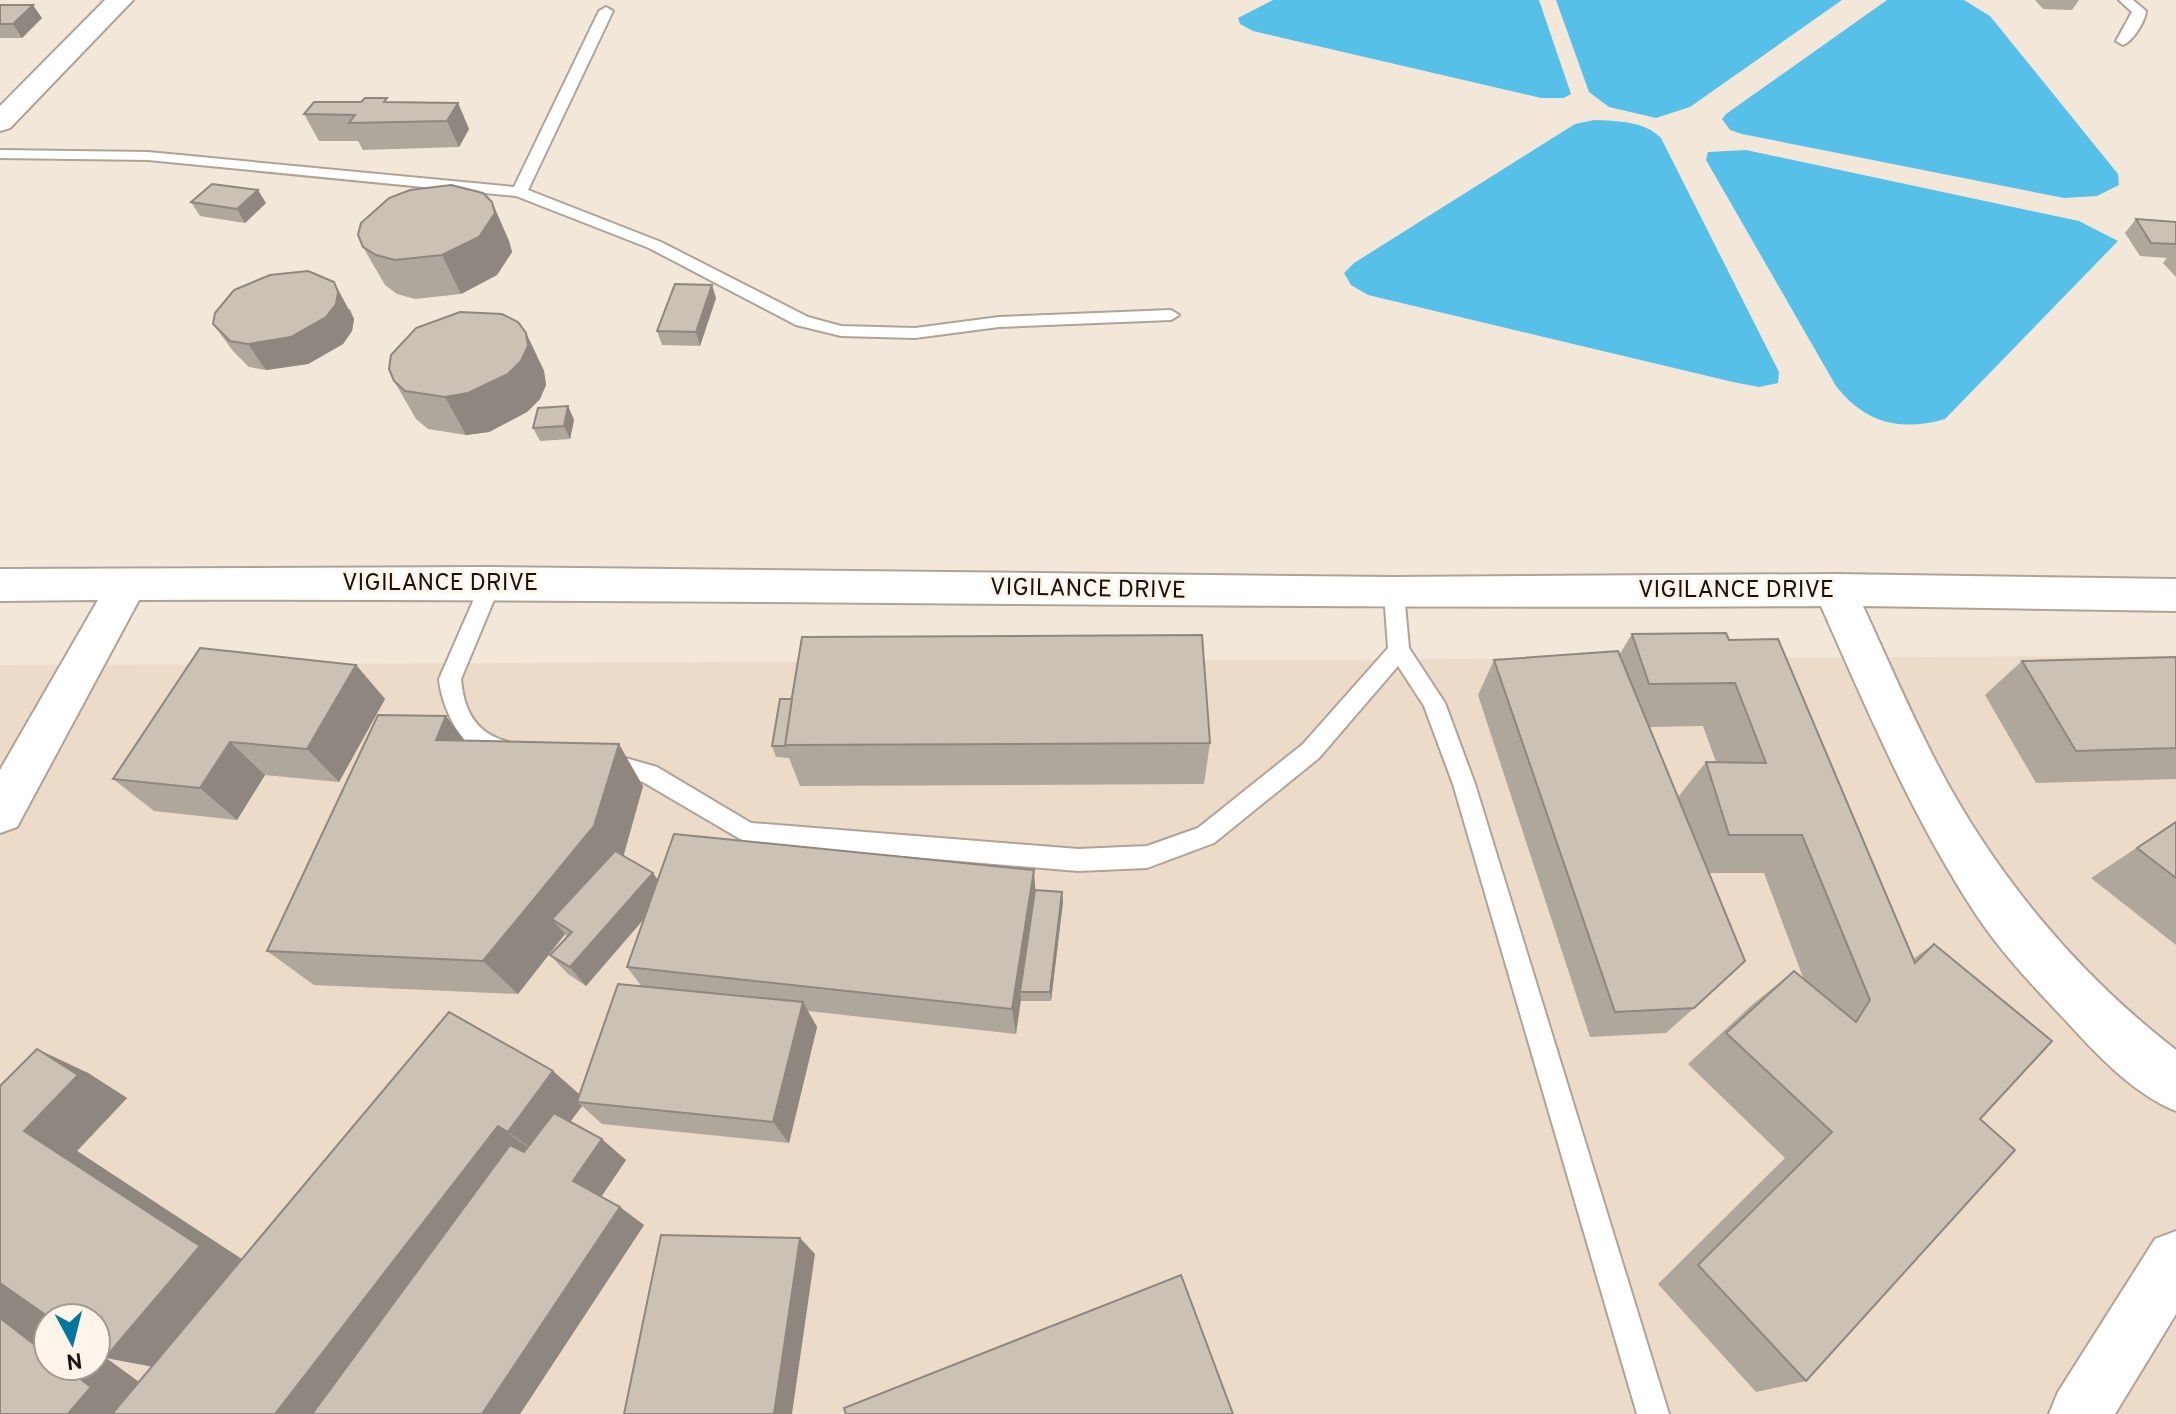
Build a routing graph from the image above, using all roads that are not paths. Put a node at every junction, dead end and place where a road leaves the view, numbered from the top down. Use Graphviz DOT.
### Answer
graph roads {
  1 [pos="120,0"];
  2 [pos="2125,0"];
  3 [pos="606,11"];
  4 [pos="2123,41"];
  5 [pos="0,122"];
  6 [pos="0,154"];
  7 [pos="519,192"];
  8 [pos="1171,315"];
  9 [pos="491,583"];
  10 [pos="0,585"];
  11 [pos="127,585"];
  12 [pos="1835,590"];
  13 [pos="1394,593"];
  14 [pos="2176,595"];
  15 [pos="1399,650"];
  16 [pos="524,753"];
  17 [pos="583,759"];
  18 [pos="0,813"];
  19 [pos="2176,1084"];
  20 [pos="2176,1260"];
  21 [pos="1653,1414"];
  22 [pos="2080,1414"];
  1 -- 5 [label="street"];
  2 -- 4 [label="lane"];
  3 -- 7 [label="lane"];
  6 -- 7 [label="lane"];
  7 -- 8 [label="lane"];
  9 -- 11 [label="street, VIGILANCE DRIVE"];
  9 -- 13 [label="street, VIGILANCE DRIVE"];
  9 -- 16 [label="lane"];
  10 -- 11 [label="street, VIGILANCE DRIVE"];
  11 -- 18 [label="street"];
  12 -- 13 [label="street, VIGILANCE DRIVE"];
  12 -- 14 [label="street, VIGILANCE DRIVE"];
  12 -- 19 [label="street"];
  13 -- 15 [label="lane"];
  15 -- 17 [label="lane"];
  15 -- 21 [label="lane"];
  20 -- 22 [label="street"];
}
